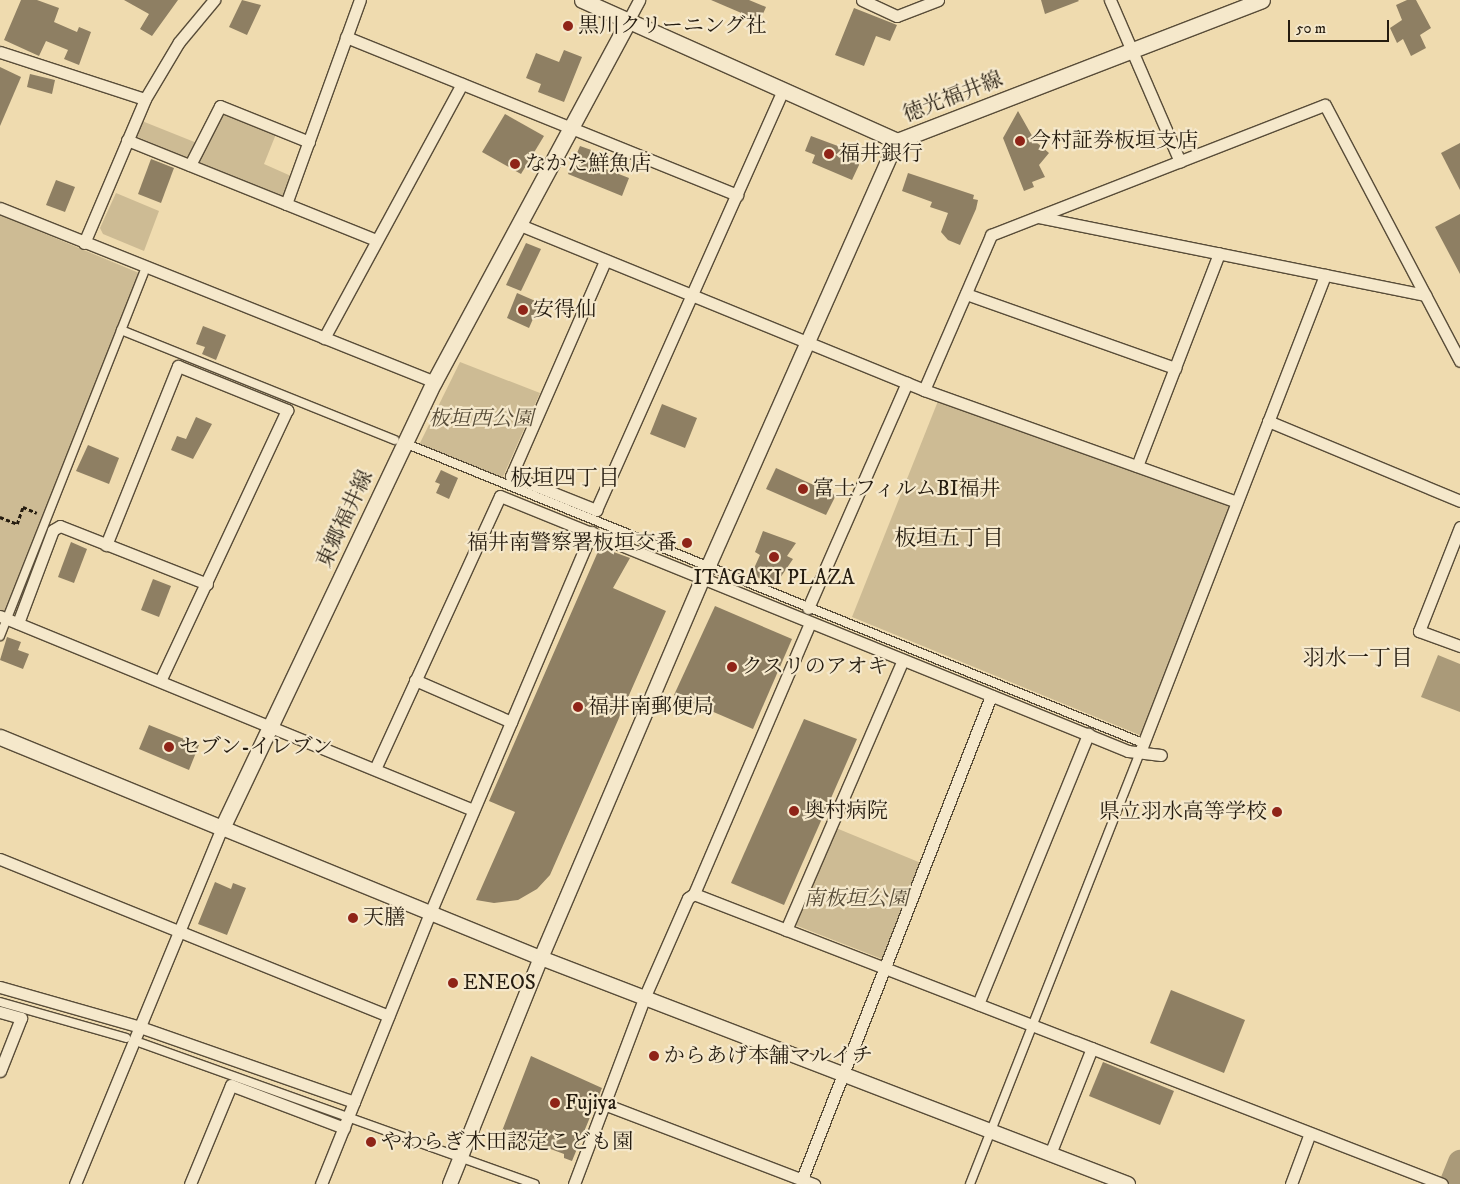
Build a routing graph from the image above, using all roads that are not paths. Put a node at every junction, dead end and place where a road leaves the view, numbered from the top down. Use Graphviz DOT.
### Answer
graph roads {
  1 [pos="216,0"];
  2 [pos="360,0"];
  3 [pos="582,0"];
  4 [pos="638,0"];
  5 [pos="862,0"];
  6 [pos="938,0"];
  7 [pos="1110,0"];
  8 [pos="1262,0"];
  9 [pos="628,21"];
  10 [pos="346,37"];
  11 [pos="1132,51"];
  12 [pos="0,52"];
  13 [pos="462,84"];
  14 [pos="783,90"];
  15 [pos="144,99"];
  16 [pos="573,129"];
  17 [pos="127,140"];
  18 [pos="897,141"];
  19 [pos="309,142"];
  20 [pos="1180,162"];
  21 [pos="190,165"];
  22 [pos="737,195"];
  23 [pos="286,204"];
  24 [pos="0,208"];
  25 [pos="1038,217"];
  26 [pos="520,226"];
  27 [pos="376,240"];
  28 [pos="84,243"];
  29 [pos="1219,253"];
  30 [pos="605,262"];
  31 [pos="144,272"];
  32 [pos="1325,275"];
  33 [pos="966,294"];
  34 [pos="1425,295"];
  35 [pos="691,298"];
  36 [pos="121,330"];
  37 [pos="324,338"];
  38 [pos="808,343"];
  39 [pos="1460,361"];
  40 [pos="1175,368"];
  41 [pos="434,382"];
  42 [pos="907,383"];
  43 [pos="924,390"];
  44 [pos="1268,421"];
  45 [pos="395,440"];
  46 [pos="412,446"];
  47 [pos="1137,466"];
  48 [pos="1460,500"];
  49 [pos="1237,502"];
  50 [pos="1460,527"];
  51 [pos="592,532"];
  52 [pos="106,545"];
  53 [pos="706,573"];
  54 [pos="207,584"];
  55 [pos="808,608"];
  56 [pos="3,617"];
  57 [pos="18,623"];
  58 [pos="810,623"];
  59 [pos="0,636"];
  60 [pos="1460,646"];
  61 [pos="904,660"];
  62 [pos="416,680"];
  63 [pos="160,681"];
  64 [pos="991,696"];
  65 [pos="510,722"];
  66 [pos="270,726"];
  67 [pos="1088,734"];
  68 [pos="0,738"];
  69 [pos="1142,748"];
  70 [pos="1160,755"];
  71 [pos="375,769"];
  72 [pos="473,810"];
  73 [pos="222,828"];
  74 [pos="0,859"];
  75 [pos="694,894"];
  76 [pos="430,913"];
  77 [pos="786,930"];
  78 [pos="179,932"];
  79 [pos="541,958"];
  80 [pos="882,967"];
  81 [pos="0,987"];
  82 [pos="645,996"];
  83 [pos="0,1002"];
  84 [pos="978,1004"];
  85 [pos="0,1012"];
  86 [pos="389,1016"];
  87 [pos="1032,1025"];
  88 [pos="140,1027"];
  89 [pos="126,1038"];
  90 [pos="141,1043"];
  91 [pos="1092,1048"];
  92 [pos="0,1071"];
  93 [pos="841,1073"];
  94 [pos="354,1102"];
  95 [pos="604,1104"];
  96 [pos="346,1123"];
  97 [pos="991,1132"];
  98 [pos="1310,1133"];
  99 [pos="1050,1154"];
  100 [pos="460,1159"];
  101 [pos="802,1179"];
  102 [pos="75,1184"];
  103 [pos="190,1184"];
  104 [pos="321,1184"];
  105 [pos="450,1184"];
  106 [pos="534,1184"];
  107 [pos="574,1184"];
  108 [pos="814,1184"];
  109 [pos="970,1184"];
  110 [pos="1128,1184"];
  111 [pos="1291,1184"];
  112 [pos="1442,1184"];
  1 -- 15 [label="street"];
  2 -- 10 [label="street"];
  3 -- 9 [label="main road, 徳光福井線"];
  4 -- 9 [label="street"];
  5 -- 6 [label="street"];
  7 -- 11 [label="street"];
  8 -- 11 [label="main road, 徳光福井線"];
  9 -- 14 [label="main road, 徳光福井線"];
  9 -- 16 [label="main road, 東郷福井線"];
  10 -- 13 [label="street"];
  10 -- 19 [label="street"];
  11 -- 18 [label="main road, 徳光福井線"];
  11 -- 20 [label="street"];
  12 -- 15 [label="street"];
  13 -- 16 [label="street"];
  13 -- 27 [label="street"];
  14 -- 18 [label="main road, 徳光福井線"];
  14 -- 22 [label="street"];
  15 -- 17 [label="street"];
  16 -- 22 [label="street"];
  16 -- 26 [label="main road, 東郷福井線"];
  17 -- 21 [label="street"];
  17 -- 28 [label="street"];
  18 -- 38 [label="street"];
  19 -- 21 [label="street"];
  19 -- 23 [label="street"];
  20 -- 25 [label="street"];
  20 -- 34 [label="street"];
  21 -- 23 [label="street"];
  22 -- 35 [label="street"];
  23 -- 27 [label="street"];
  24 -- 28 [label="street"];
  25 -- 29 [label="street"];
  25 -- 33 [label="street"];
  26 -- 30 [label="street"];
  26 -- 41 [label="main road, 東郷福井線"];
  27 -- 37 [label="street"];
  28 -- 37 [label="street"];
  29 -- 32 [label="street"];
  29 -- 40 [label="street"];
  30 -- 35 [label="street"];
  30 -- 35 [label="street"];
  31 -- 36 [label="street"];
  32 -- 34 [label="street"];
  32 -- 44 [label="street"];
  33 -- 40 [label="street"];
  33 -- 43 [label="street"];
  34 -- 39 [label="street"];
  35 -- 38 [label="street"];
  36 -- 45 [label="street"];
  36 -- 56 [label="street"];
  37 -- 41 [label="street"];
  38 -- 42 [label="street"];
  38 -- 53 [label="street"];
  40 -- 47 [label="street"];
  41 -- 66 [label="main road, 東郷福井線"];
  42 -- 43 [label="street"];
  42 -- 55 [label="street"];
  43 -- 47 [label="street"];
  44 -- 48 [label="street"];
  44 -- 49 [label="street"];
  46 -- 53 [label="street"];
  47 -- 49 [label="street"];
  49 -- 69 [label="street"];
  50 -- 60 [label="street"];
  51 -- 53 [label="street"];
  51 -- 62 [label="street"];
  51 -- 65 [label="street"];
  52 -- 54 [label="street"];
  52 -- 54 [label="street"];
  52 -- 57 [label="street"];
  53 -- 55 [label="street"];
  53 -- 58 [label="street"];
  53 -- 79 [label="street"];
  54 -- 63 [label="street"];
  55 -- 69 [label="street"];
  56 -- 57 [label="street"];
  56 -- 59 [label="street"];
  57 -- 63 [label="street"];
  58 -- 61 [label="street"];
  58 -- 75 [label="street"];
  61 -- 64 [label="street"];
  61 -- 77 [label="street"];
  62 -- 65 [label="street"];
  62 -- 71 [label="street"];
  63 -- 66 [label="street"];
  64 -- 67 [label="street"];
  64 -- 80 [label="street"];
  65 -- 72 [label="street"];
  66 -- 71 [label="street"];
  66 -- 73 [label="main road, 東郷福井線"];
  67 -- 69 [label="street"];
  67 -- 84 [label="street"];
  68 -- 73 [label="main road"];
  69 -- 70 [label="street"];
  69 -- 87 [label="street"];
  71 -- 72 [label="street"];
  72 -- 76 [label="street"];
  73 -- 76 [label="street"];
  73 -- 78 [label="street"];
  74 -- 78 [label="street"];
  75 -- 77 [label="street"];
  75 -- 82 [label="street"];
  76 -- 79 [label="street"];
  76 -- 86 [label="street"];
  77 -- 80 [label="street"];
  78 -- 86 [label="street"];
  78 -- 88 [label="street"];
  79 -- 82 [label="street"];
  79 -- 100 [label="street"];
  80 -- 84 [label="street"];
  80 -- 93 [label="street"];
  81 -- 88 [label="street"];
  82 -- 93 [label="street"];
  82 -- 95 [label="street"];
  83 -- 89 [label="street"];
  84 -- 87 [label="street"];
  85 -- 92 [label="street"];
  86 -- 94 [label="street"];
  87 -- 91 [label="street"];
  87 -- 97 [label="street"];
  88 -- 94 [label="street"];
  88 -- 102 [label="street"];
  90 -- 96 [label="street"];
  91 -- 98 [label="street"];
  91 -- 99 [label="street"];
  93 -- 97 [label="street"];
  93 -- 101 [label="street"];
  94 -- 96 [label="street"];
  95 -- 101 [label="street"];
  95 -- 107 [label="street"];
  96 -- 100 [label="street"];
  96 -- 103 [label="street"];
  96 -- 104 [label="street"];
  97 -- 99 [label="street"];
  97 -- 109 [label="street"];
  98 -- 111 [label="street"];
  98 -- 112 [label="street"];
  99 -- 110 [label="street"];
  100 -- 105 [label="street"];
  100 -- 106 [label="street"];
  101 -- 108 [label="street"];
}
